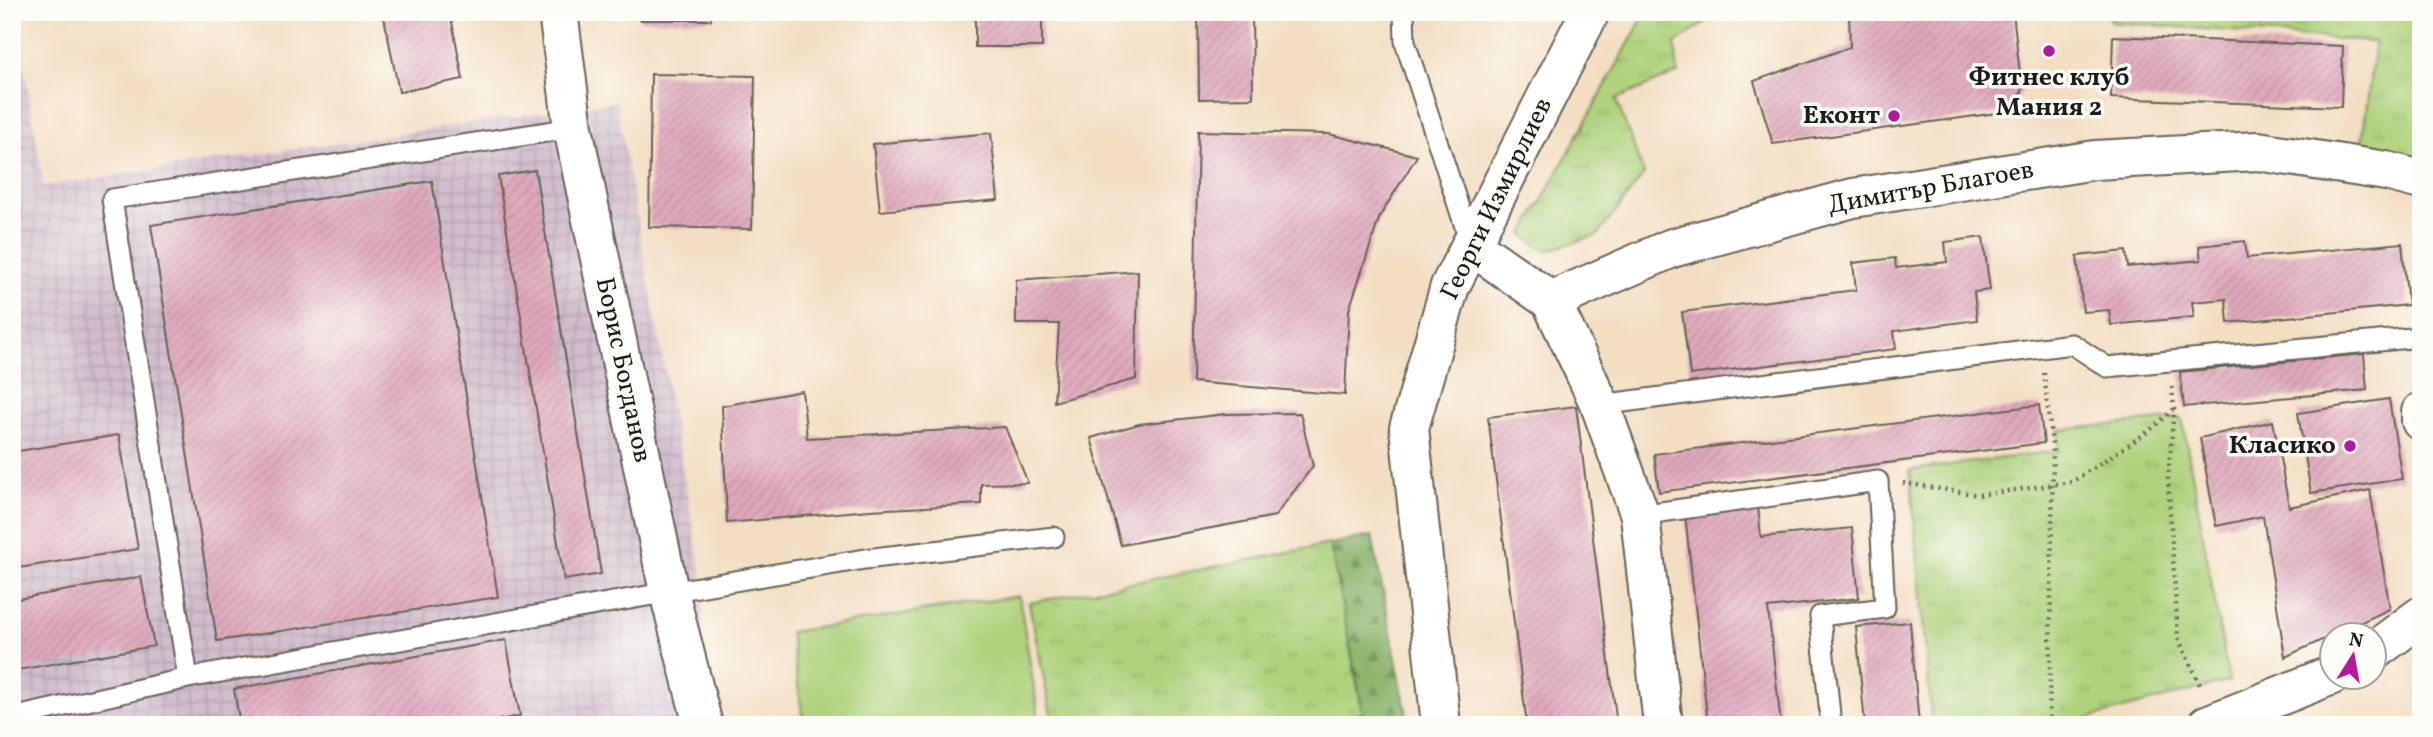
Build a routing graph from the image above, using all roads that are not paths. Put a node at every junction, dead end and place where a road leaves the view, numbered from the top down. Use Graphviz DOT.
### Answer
graph roads {
  1 [pos="558,12"];
  2 [pos="1404,12"];
  3 [pos="1590,12"];
  4 [pos="572,128"];
  5 [pos="2421,180"];
  6 [pos="1471,245"];
  7 [pos="1551,301"];
  8 [pos="2421,337"];
  9 [pos="1600,405"];
  10 [pos="2421,412"];
  11 [pos="2421,421"];
  12 [pos="1640,515"];
  13 [pos="1054,537"];
  14 [pos="669,592"];
  15 [pos="2421,616"];
  16 [pos="2388,641"];
  17 [pos="188,678"];
  18 [pos="2318,681"];
  19 [pos="12,718"];
  20 [pos="2212,723"];
  21 [pos="703,725"];
  22 [pos="1441,725"];
  23 [pos="1663,725"];
  24 [pos="1831,725"];
  1 -- 4 [label="street, Борис Богданов"];
  2 -- 6 [label="lane"];
  3 -- 6 [label="street, Георги Измирлиев"];
  4 -- 14 [label="street, Борис Богданов"];
  4 -- 17 [label="lane"];
  5 -- 7 [label="street, Димитър Благоев"];
  6 -- 7 [label="street"];
  6 -- 22 [label="street, Георги Измирлиев"];
  7 -- 9 [label="street"];
  8 -- 9 [label="lane"];
  9 -- 12 [label="street"];
  10 -- 11 [label="street"];
  12 -- 23 [label="street"];
  12 -- 24 [label="lane"];
  13 -- 14 [label="lane"];
  14 -- 17 [label="lane"];
  14 -- 21 [label="street, Борис Богданов"];
  15 -- 16 [label="street"];
  17 -- 19 [label="lane"];
  18 -- 20 [label="street"];
}
